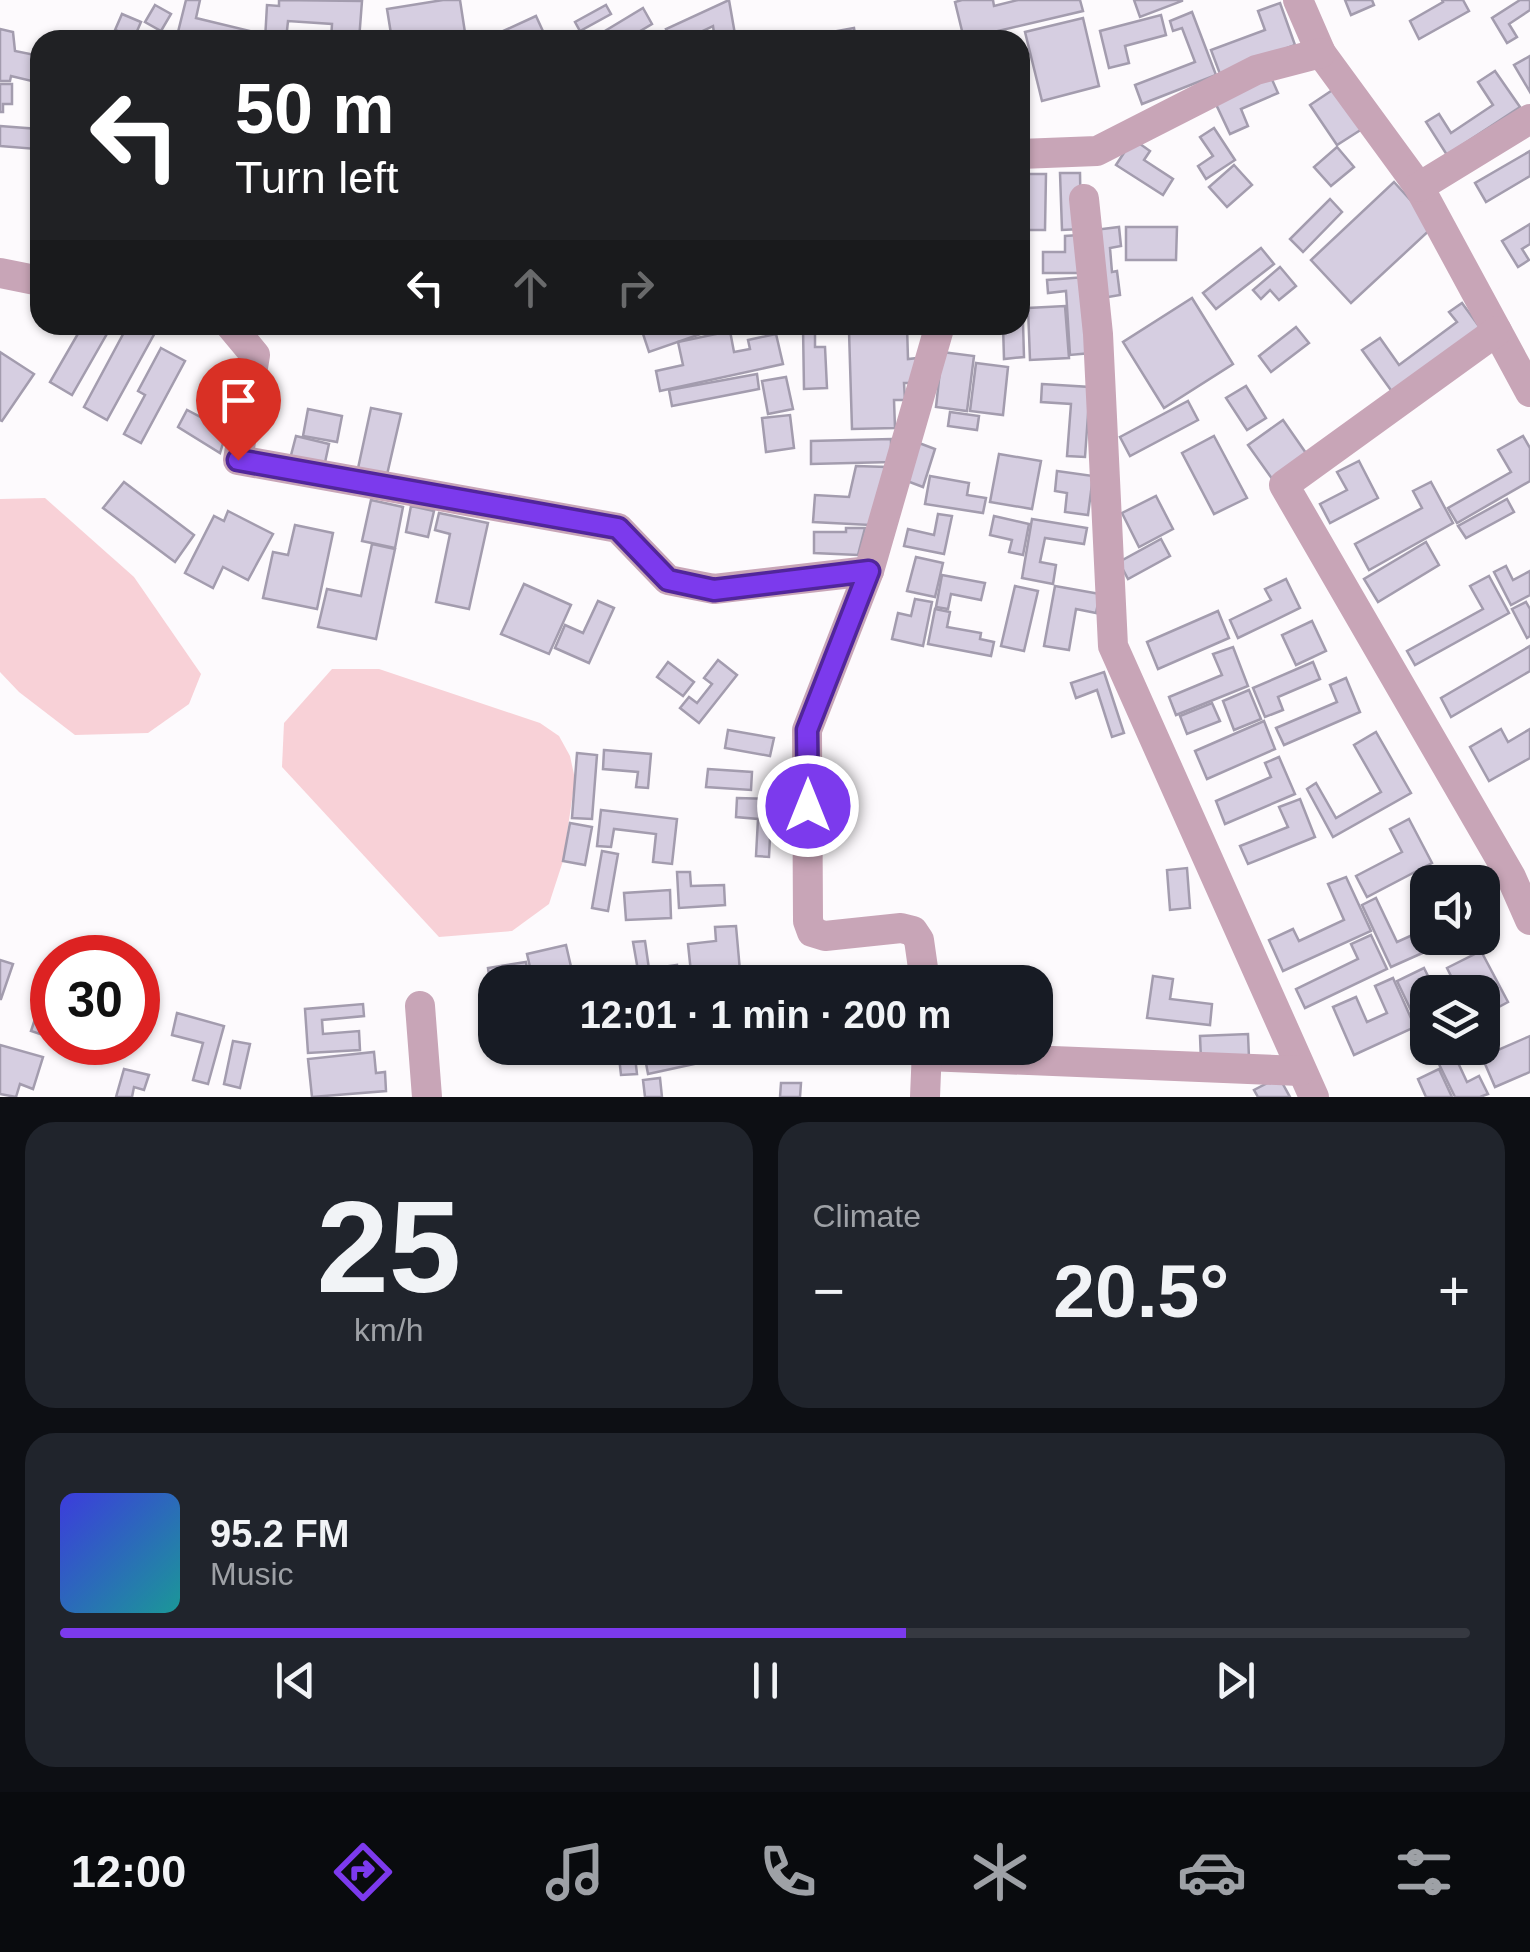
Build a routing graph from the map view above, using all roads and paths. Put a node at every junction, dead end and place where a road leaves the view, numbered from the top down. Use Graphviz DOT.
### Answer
graph roads {
  1 [pos="1298,0"];
  2 [pos="1321,53"];
  3 [pos="1530,118"];
  4 [pos="1030,154"];
  5 [pos="1419,187"];
  6 [pos="1084,199"];
  7 [pos="0,273"];
  8 [pos="30,278"];
  9 [pos="1497,331"];
  10 [pos="239,335"];
  11 [pos="937,335"];
  12 [pos="1530,392"];
  13 [pos="869,571"];
  14 [pos="1520,871"];
  15 [pos="1530,920"];
  16 [pos="923,965"];
  17 [pos="420,1006"];
  18 [pos="1053,1063"];
  19 [pos="926,1065"];
  20 [pos="1307,1084"];
  21 [pos="427,1097"];
  22 [pos="925,1097"];
  1 -- 2 [label="street"];
  2 -- 4 [label="street"];
  2 -- 5 [label="street"];
  3 -- 5 [label="street"];
  5 -- 9 [label="street"];
  6 -- 20 [label="street"];
  7 -- 8 [label="street"];
  9 -- 12 [label="street"];
  9 -- 14 [label="street"];
  10 -- 13 [label="street"];
  11 -- 13 [label="street"];
  13 -- 16 [label="street"];
  14 -- 15 [label="street"];
  17 -- 21 [label="street"];
  18 -- 20 [label="street"];
  19 -- 22 [label="street"];
}
